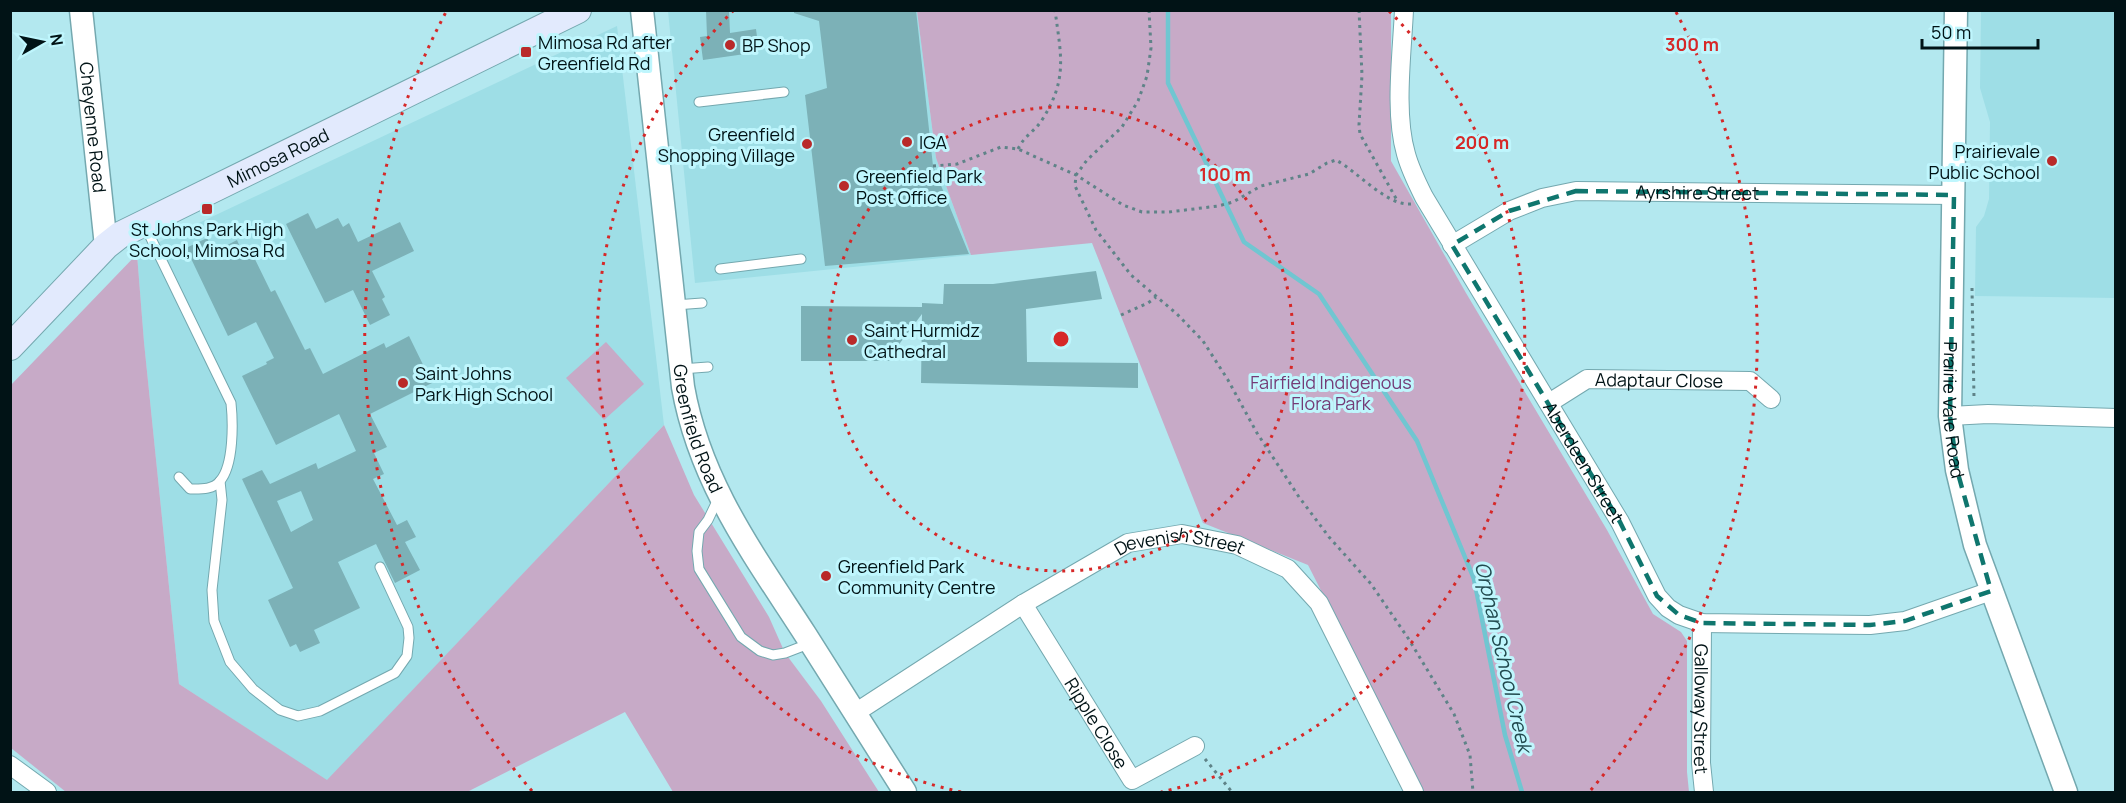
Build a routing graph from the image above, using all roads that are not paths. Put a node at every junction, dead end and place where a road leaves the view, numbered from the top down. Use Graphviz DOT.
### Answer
graph roads {
  1 [pos="81,10"];
  2 [pos="578,10"];
  3 [pos="642,10"];
  4 [pos="1404,10"];
  5 [pos="1956,10"];
  6 [pos="784,92"];
  7 [pos="699,102"];
  8 [pos="1954,195"];
  9 [pos="143,222"];
  10 [pos="1452,244"];
  11 [pos="106,246"];
  12 [pos="801,259"];
  13 [pos="720,269"];
  14 [pos="702,303"];
  15 [pos="675,305"];
  16 [pos="10,347"];
  17 [pos="708,367"];
  18 [pos="681,369"];
  19 [pos="1771,399"];
  20 [pos="1549,403"];
  21 [pos="1950,416"];
  22 [pos="2115,418"];
  23 [pos="179,477"];
  24 [pos="220,481"];
  25 [pos="719,496"];
  26 [pos="380,567"];
  27 [pos="1991,591"];
  28 [pos="1023,604"];
  29 [pos="1702,623"];
  30 [pos="811,643"];
  31 [pos="855,713"];
  32 [pos="1196,746"];
  33 [pos="10,765"];
  34 [pos="47,792"];
  35 [pos="905,792"];
  36 [pos="1414,792"];
  37 [pos="1704,792"];
  38 [pos="2066,792"];
  1 -- 11 [label="street, Cheyenne Road"];
  2 -- 9 [label="main road, Mimosa Road"];
  3 -- 15 [label="street, Greenfield Road"];
  4 -- 10 [label="street, Aberdeen Street"];
  5 -- 8 [label="street, Prairie Vale Road"];
  6 -- 7 [label="lane"];
  8 -- 10 [label="street, Ayrshire Street"];
  8 -- 21 [label="street, Prairie Vale Road"];
  9 -- 11 [label="main road, Mimosa Road"];
  9 -- 24 [label="lane"];
  10 -- 20 [label="street, Aberdeen Street"];
  11 -- 16 [label="main road, Mimosa Road"];
  12 -- 13 [label="lane"];
  14 -- 15 [label="lane"];
  15 -- 18 [label="street, Greenfield Road"];
  17 -- 18 [label="lane"];
  18 -- 25 [label="street, Greenfield Road"];
  19 -- 20 [label="street, Adaptaur Close"];
  20 -- 29 [label="street, Aberdeen Street"];
  21 -- 22 [label="street"];
  21 -- 27 [label="street, Prairie Vale Road"];
  23 -- 24 [label="lane"];
  24 -- 26 [label="lane"];
  25 -- 30 [label="street, Greenfield Road"];
  25 -- 30 [label="lane"];
  27 -- 29 [label="street, Aberdeen Street"];
  27 -- 38 [label="street, Prairie Vale Road"];
  28 -- 31 [label="street, Devenish Street"];
  28 -- 32 [label="street, Ripple Close"];
  28 -- 36 [label="street, Devenish Street"];
  29 -- 37 [label="street, Galloway Street"];
  30 -- 31 [label="street, Greenfield Road"];
  31 -- 35 [label="street, Greenfield Road"];
  33 -- 34 [label="street"];
}
